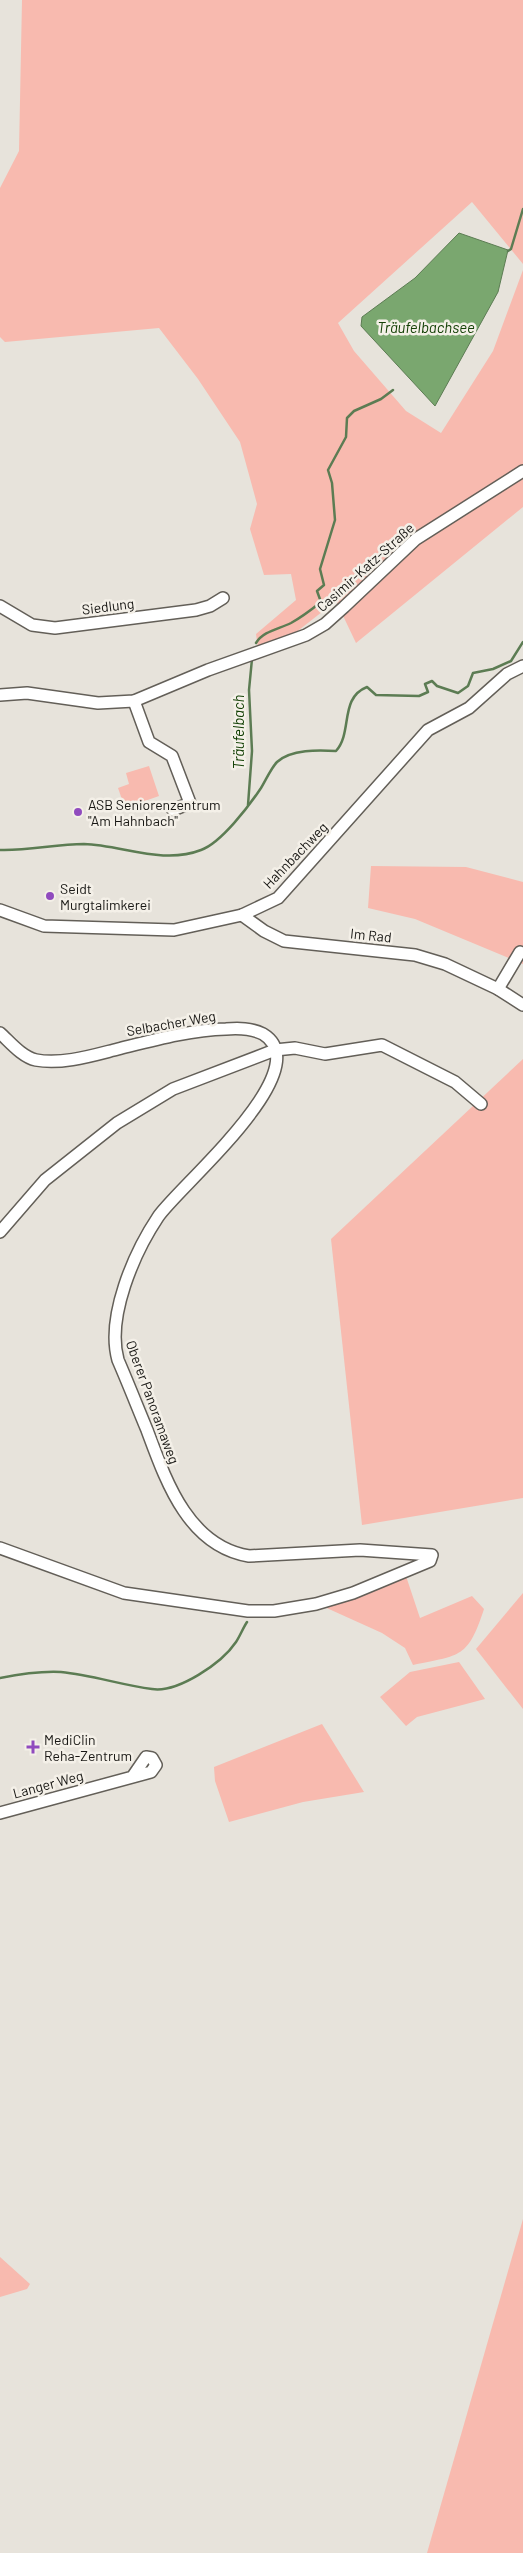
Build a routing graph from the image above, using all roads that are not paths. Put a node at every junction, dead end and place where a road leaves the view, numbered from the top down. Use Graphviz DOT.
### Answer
graph roads {
  1 [pos="523,471"];
  2 [pos="223,598"];
  3 [pos="0,606"];
  4 [pos="523,666"];
  5 [pos="0,695"];
  6 [pos="134,701"];
  7 [pos="173,810"];
  8 [pos="0,910"];
  9 [pos="242,915"];
  10 [pos="520,952"];
  11 [pos="498,989"];
  12 [pos="523,1005"];
  13 [pos="0,1033"];
  14 [pos="276,1050"];
  15 [pos="481,1104"];
  16 [pos="1,1226"];
  17 [pos="0,1548"];
  18 [pos="133,1776"];
  19 [pos="0,1812"];
  1 -- 6 [label="street, Casimir-Katz-Straße"];
  2 -- 3 [label="street, Siedlung"];
  4 -- 9 [label="street, Hahnbachweg"];
  5 -- 6 [label="street, Casimir-Katz-Straße"];
  6 -- 7 [label="street"];
  8 -- 9 [label="street, Hahnbachweg"];
  9 -- 11 [label="street, Im Rad"];
  10 -- 11 [label="street"];
  11 -- 12 [label="street, Im Rad"];
  13 -- 14 [label="street, Selbacher Weg"];
  14 -- 15 [label="street"];
  14 -- 16 [label="street"];
  14 -- 17 [label="street, Oberer Panoramaweg"];
  18 -- 19 [label="street, Langer Weg"];
}
